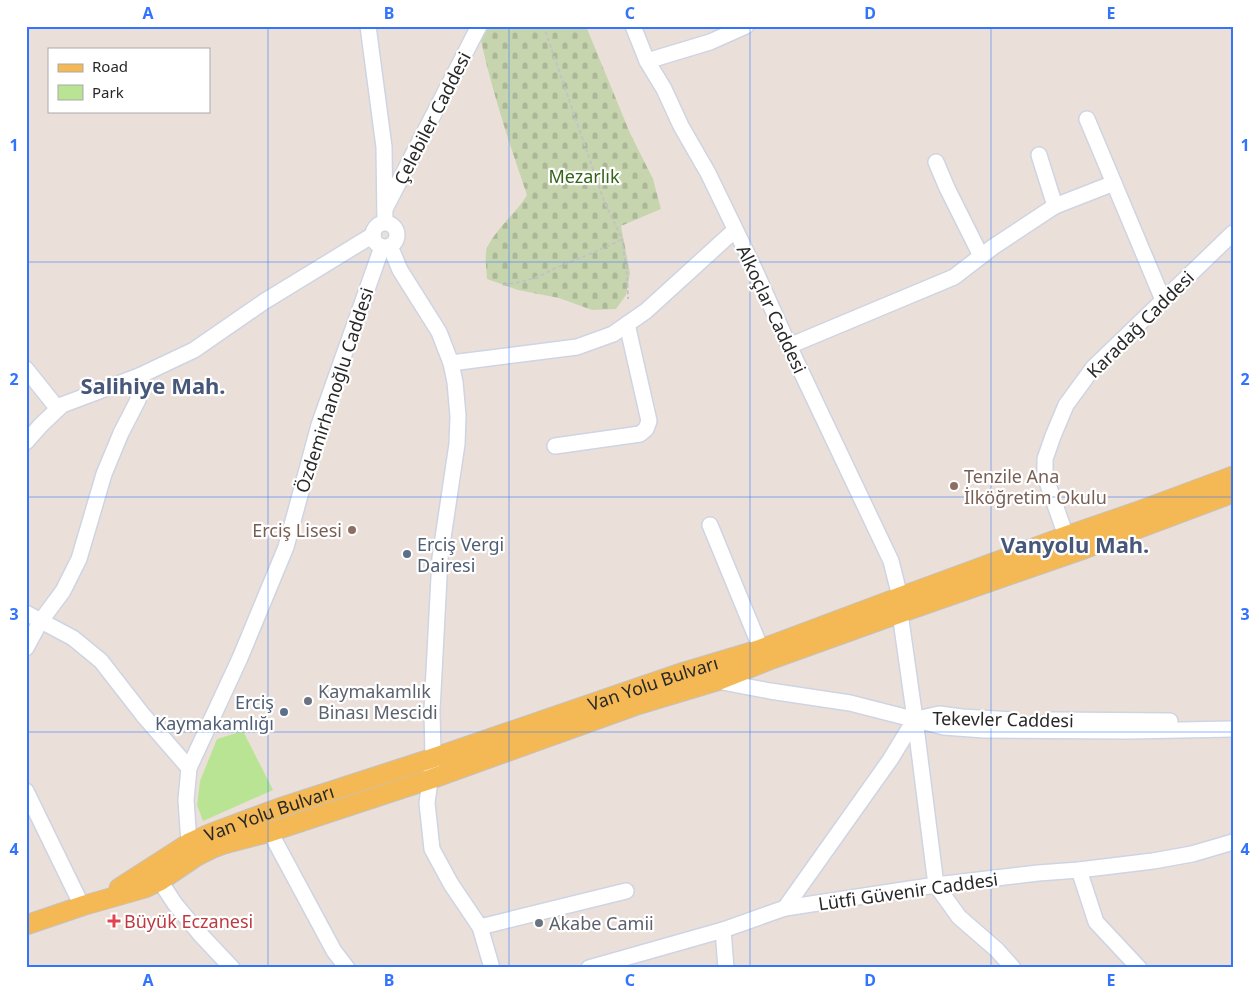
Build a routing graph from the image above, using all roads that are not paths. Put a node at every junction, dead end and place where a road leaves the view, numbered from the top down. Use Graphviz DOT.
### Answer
graph roads {
  1 [pos="368,26"];
  2 [pos="479,26"];
  3 [pos="632,26"];
  4 [pos="746,26"];
  5 [pos="647,61"];
  6 [pos="1087,119"];
  7 [pos="1039,155"];
  8 [pos="936,162"];
  9 [pos="1114,183"];
  10 [pos="1055,206"];
  11 [pos="385,216"];
  12 [pos="735,230"];
  13 [pos="1233,233"];
  14 [pos="382,243"];
  15 [pos="981,256"];
  16 [pos="1162,300"];
  17 [pos="627,324"];
  18 [pos="789,346"];
  19 [pos="451,363"];
  20 [pos="26,369"];
  21 [pos="139,376"];
  22 [pos="58,409"];
  23 [pos="26,442"];
  24 [pos="555,446"];
  25 [pos="1233,476"];
  26 [pos="1233,493"];
  27 [pos="710,526"];
  28 [pos="1066,536"];
  29 [pos="900,605"];
  30 [pos="26,613"];
  31 [pos="40,622"];
  32 [pos="26,648"];
  33 [pos="761,649"];
  34 [pos="717,680"];
  35 [pos="915,719"];
  36 [pos="1233,720"];
  37 [pos="1233,729"];
  38 [pos="433,758"];
  39 [pos="189,768"];
  40 [pos="431,779"];
  41 [pos="26,792"];
  42 [pos="270,832"];
  43 [pos="1233,842"];
  44 [pos="189,843"];
  45 [pos="1079,870"];
  46 [pos="160,881"];
  47 [pos="936,885"];
  48 [pos="626,891"];
  49 [pos="82,906"];
  50 [pos="785,908"];
  51 [pos="26,925"];
  52 [pos="480,927"];
  53 [pos="723,930"];
  54 [pos="232,968"];
  55 [pos="346,968"];
  56 [pos="492,968"];
  57 [pos="589,968"];
  58 [pos="726,968"];
  59 [pos="1014,968"];
  60 [pos="1139,968"];
  1 -- 11 [label="street"];
  2 -- 11 [label="street, Çelebiler Caddesi"];
  3 -- 5 [label="street, Alkoçlar Caddesi"];
  4 -- 5 [label="street"];
  5 -- 12 [label="street, Alkoçlar Caddesi"];
  6 -- 9 [label="street"];
  7 -- 10 [label="street"];
  8 -- 15 [label="street"];
  9 -- 10 [label="street"];
  9 -- 16 [label="street"];
  10 -- 15 [label="street"];
  11 -- 14 [label="street, Çelebiler Caddesi"];
  11 -- 14 [label="street"];
  12 -- 17 [label="street"];
  12 -- 18 [label="street, Alkoçlar Caddesi"];
  13 -- 16 [label="street, Karadağ Caddesi"];
  14 -- 19 [label="street"];
  14 -- 21 [label="street"];
  14 -- 39 [label="street, Özdemirhanoğlu Caddesi"];
  15 -- 18 [label="street"];
  16 -- 28 [label="street, Karadağ Caddesi"];
  17 -- 19 [label="street"];
  17 -- 24 [label="street"];
  18 -- 29 [label="street, Alkoçlar Caddesi"];
  19 -- 38 [label="street"];
  20 -- 22 [label="street"];
  21 -- 22 [label="street"];
  21 -- 31 [label="street"];
  22 -- 23 [label="street"];
  25 -- 28 [label="main road, Van Yolu Bulvarı"];
  26 -- 29 [label="main road"];
  27 -- 33 [label="street"];
  28 -- 29 [label="main road, Van Yolu Bulvarı"];
  29 -- 33 [label="main road, Van Yolu Bulvarı"];
  29 -- 34 [label="main road"];
  29 -- 35 [label="street, Alkoçlar Caddesi"];
  30 -- 31 [label="street"];
  31 -- 32 [label="street"];
  31 -- 39 [label="street"];
  33 -- 38 [label="main road, Van Yolu Bulvarı"];
  34 -- 35 [label="street, Tekevler Caddesi"];
  34 -- 40 [label="main road"];
  35 -- 36 [label="street, Tekevler Caddesi"];
  35 -- 37 [label="street"];
  35 -- 47 [label="street, Alkoçlar Caddesi"];
  35 -- 50 [label="street"];
  38 -- 40 [label="street"];
  38 -- 44 [label="main road, Van Yolu Bulvarı"];
  39 -- 44 [label="street, Özdemirhanoğlu Caddesi"];
  40 -- 42 [label="main road"];
  40 -- 52 [label="street"];
  41 -- 49 [label="street"];
  42 -- 46 [label="main road"];
  42 -- 55 [label="street"];
  43 -- 45 [label="street, Lütfi Güvenir Caddesi"];
  44 -- 49 [label="main road, Van Yolu Bulvarı"];
  45 -- 47 [label="street, Lütfi Güvenir Caddesi"];
  45 -- 60 [label="street"];
  46 -- 49 [label="main road"];
  46 -- 54 [label="street"];
  47 -- 50 [label="street, Lütfi Güvenir Caddesi"];
  47 -- 59 [label="street"];
  48 -- 52 [label="street"];
  49 -- 51 [label="main road"];
  50 -- 53 [label="street, Lütfi Güvenir Caddesi"];
  52 -- 56 [label="street"];
  53 -- 57 [label="street, Lütfi Güvenir Caddesi"];
  53 -- 58 [label="street"];
}
